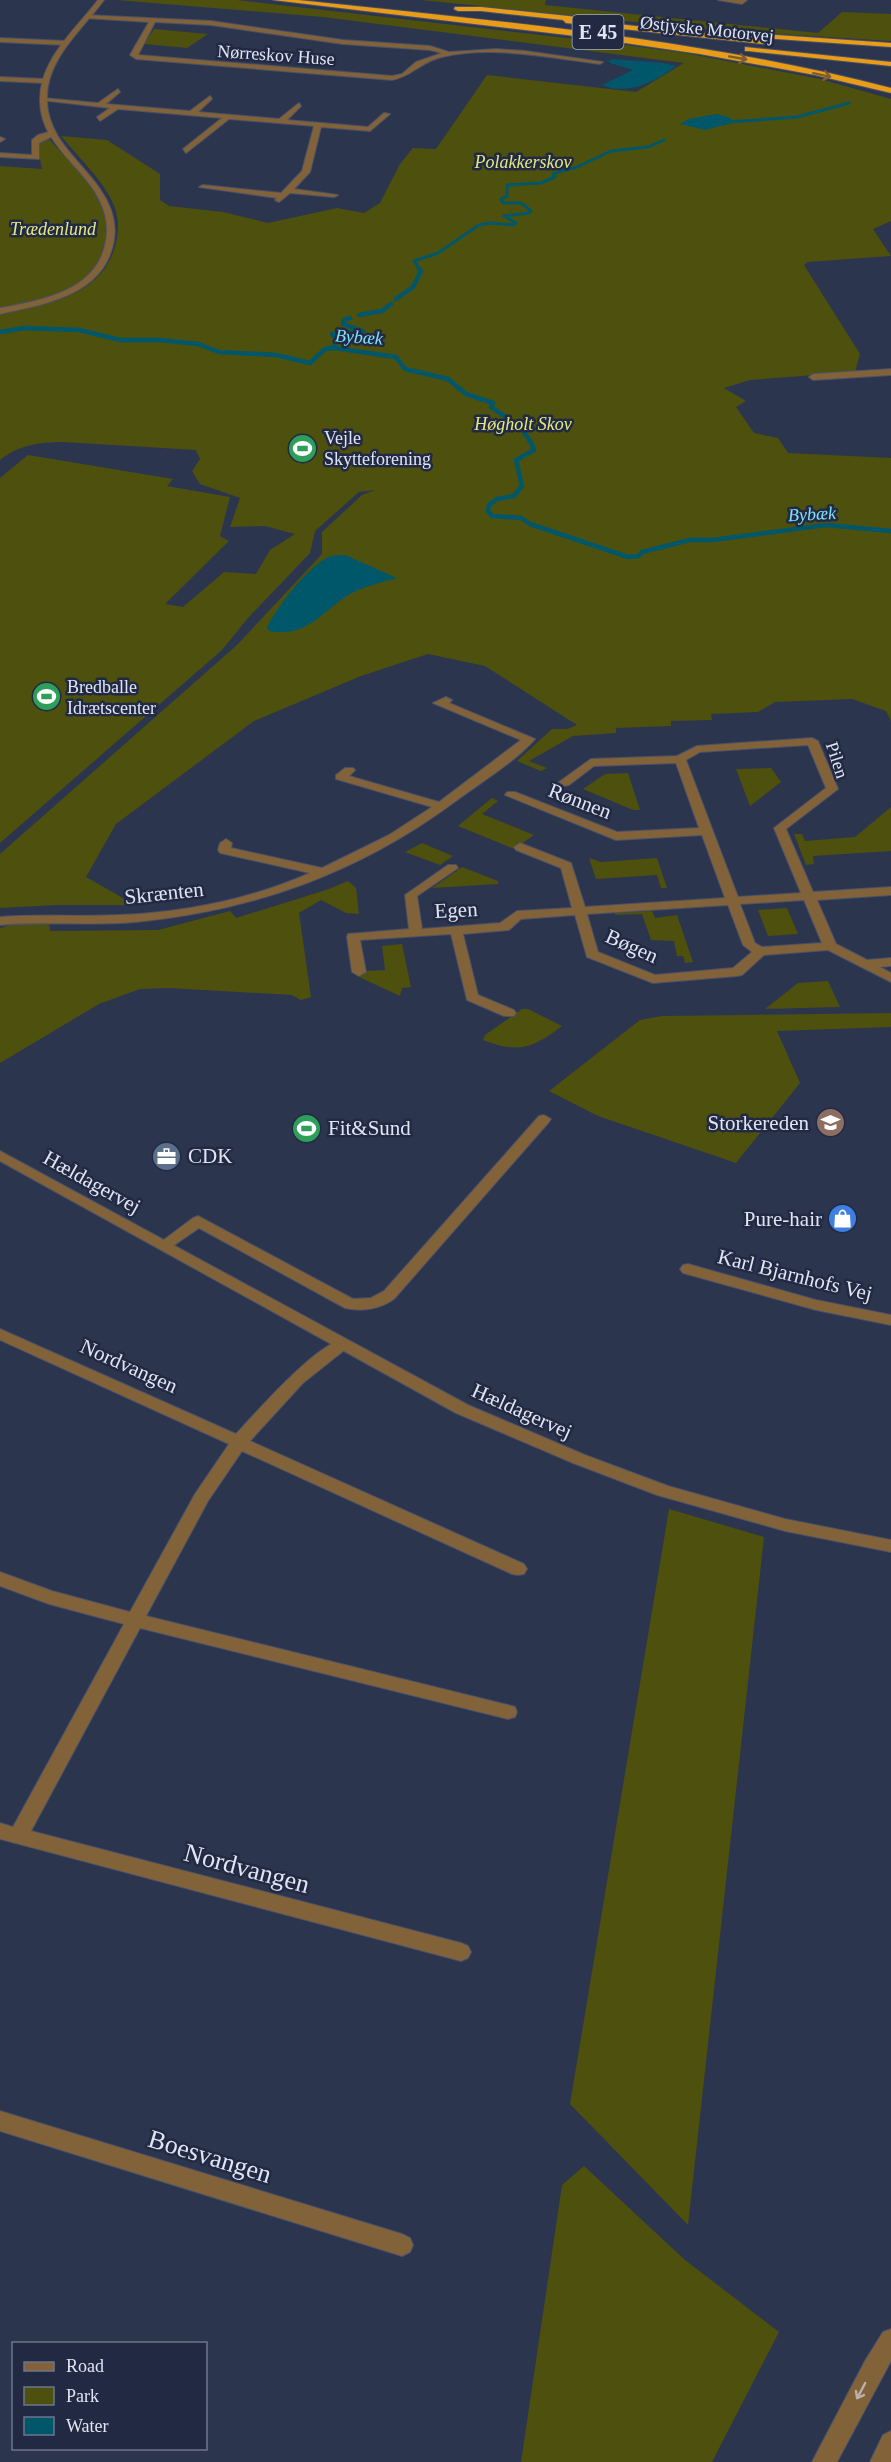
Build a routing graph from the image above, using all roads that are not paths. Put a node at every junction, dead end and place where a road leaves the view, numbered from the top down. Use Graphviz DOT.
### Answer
graph roads {
  1 [pos="101,0"];
  2 [pos="277,0"];
  3 [pos="305,0"];
  4 [pos="721,0"];
  5 [pos="743,1"];
  6 [pos="448,8"];
  7 [pos="458,9"];
  8 [pos="86,17"];
  9 [pos="154,19"];
  10 [pos="0,40"];
  11 [pos="66,43"];
  12 [pos="891,45"];
  13 [pos="452,53"];
  14 [pos="891,57"];
  15 [pos="600,62"];
  16 [pos="891,64"];
  17 [pos="0,79"];
  18 [pos="45,81"];
  19 [pos="118,91"];
  20 [pos="891,92"];
  21 [pos="210,98"];
  22 [pos="43,100"];
  23 [pos="100,105"];
  24 [pos="299,105"];
  25 [pos="117,106"];
  26 [pos="192,114"];
  27 [pos="386,114"];
  28 [pos="228,117"];
  29 [pos="100,119"];
  30 [pos="280,122"];
  31 [pos="318,126"];
  32 [pos="52,133"];
  33 [pos="186,151"];
  34 [pos="0,155"];
  35 [pos="203,187"];
  36 [pos="334,195"];
  37 [pos="284,196"];
  38 [pos="0,310"];
  39 [pos="891,372"];
  40 [pos="813,377"];
  41 [pos="446,700"];
  42 [pos="680,759"];
  43 [pos="349,770"];
  44 [pos="565,782"];
  45 [pos="511,795"];
  46 [pos="443,807"];
  47 [pos="707,831"];
  48 [pos="226,843"];
  49 [pos="520,847"];
  50 [pos="452,868"];
  51 [pos="326,873"];
  52 [pos="891,891"];
  53 [pos="809,896"];
  54 [pos="733,901"];
  55 [pos="579,910"];
  56 [pos="0,921"];
  57 [pos="456,930"];
  58 [pos="417,932"];
  59 [pos="830,946"];
  60 [pos="760,951"];
  61 [pos="891,962"];
  62 [pos="866,964"];
  63 [pos="359,972"];
  64 [pos="891,978"];
  65 [pos="509,1014"];
  66 [pos="544,1119"];
  67 [pos="0,1155"];
  68 [pos="165,1245"];
  69 [pos="688,1269"];
  70 [pos="891,1320"];
  71 [pos="0,1334"];
  72 [pos="341,1344"];
  73 [pos="239,1442"];
  74 [pos="891,1546"];
  75 [pos="518,1569"];
  76 [pos="0,1579"];
  77 [pos="135,1620"];
  78 [pos="508,1712"];
  79 [pos="9,1833"];
  80 [pos="462,1952"];
  81 [pos="0,2121"];
  82 [pos="402,2245"];
  83 [pos="891,2340"];
  84 [pos="891,2444"];
  85 [pos="824,2462"];
  86 [pos="882,2462"];
  1 -- 8 [label="street"];
  2 -- 20 [label="highway, one-way"];
  3 -- 16 [label="highway, Østjyske Motorvej / E 45"];
  4 -- 5 [label="street"];
  6 -- 7 [label="highway, Østjyske Motorvej / E 45"];
  7 -- 12 [label="highway"];
  7 -- 14 [label="highway, Østjyske Motorvej / E 45"];
  8 -- 9 [label="street, Nørreskov Huse"];
  8 -- 11 [label="street"];
  9 -- 13 [label="street, Nørreskov Huse"];
  9 -- 13 [label="street, Nørreskov Huse"];
  10 -- 11 [label="street"];
  11 -- 18 [label="street"];
  13 -- 15 [label="street, Nørreskov Huse"];
  17 -- 18 [label="street"];
  18 -- 22 [label="street"];
  19 -- 23 [label="street"];
  21 -- 26 [label="street"];
  22 -- 23 [label="street"];
  22 -- 32 [label="street"];
  23 -- 25 [label="street"];
  24 -- 30 [label="street"];
  25 -- 26 [label="street"];
  25 -- 29 [label="street"];
  26 -- 28 [label="street"];
  27 -- 31 [label="street"];
  28 -- 30 [label="street"];
  28 -- 33 [label="street"];
  30 -- 31 [label="street"];
  31 -- 37 [label="street"];
  32 -- 34 [label="street"];
  32 -- 38 [label="street"];
  35 -- 37 [label="street"];
  36 -- 37 [label="street"];
  39 -- 40 [label="street"];
  41 -- 46 [label="street, Skrænten"];
  42 -- 44 [label="street, Rønnen"];
  42 -- 47 [label="street"];
  42 -- 53 [label="street, Pilen"];
  43 -- 46 [label="street"];
  45 -- 47 [label="street, Rønnen"];
  46 -- 51 [label="street, Skrænten"];
  47 -- 54 [label="street"];
  48 -- 51 [label="street"];
  49 -- 55 [label="street"];
  50 -- 58 [label="street, Egen"];
  51 -- 56 [label="street, Skrænten"];
  52 -- 53 [label="street, Egen"];
  53 -- 54 [label="street, Egen"];
  53 -- 59 [label="street"];
  54 -- 55 [label="street, Egen"];
  54 -- 60 [label="street"];
  55 -- 57 [label="street, Egen"];
  55 -- 60 [label="street, Bøgen"];
  57 -- 58 [label="street, Egen"];
  57 -- 65 [label="street"];
  58 -- 63 [label="street"];
  59 -- 60 [label="street"];
  59 -- 62 [label="street"];
  61 -- 62 [label="street"];
  62 -- 64 [label="street"];
  66 -- 68 [label="street"];
  67 -- 68 [label="street, Hældagervej"];
  68 -- 72 [label="street, Hældagervej"];
  69 -- 70 [label="street, Karl Bjarnhofs Vej"];
  71 -- 73 [label="street, Nordvangen"];
  72 -- 73 [label="street, Nordvangen"];
  72 -- 74 [label="street, Hældagervej"];
  73 -- 75 [label="street, Nordvangen"];
  73 -- 77 [label="street, Nordvangen"];
  76 -- 77 [label="street"];
  77 -- 78 [label="street"];
  77 -- 79 [label="street, Nordvangen"];
  79 -- 80 [label="street, Nordvangen"];
  81 -- 82 [label="street, Boesvangen"];
  83 -- 85 [label="street, one-way"];
  84 -- 86 [label="street"];
}
